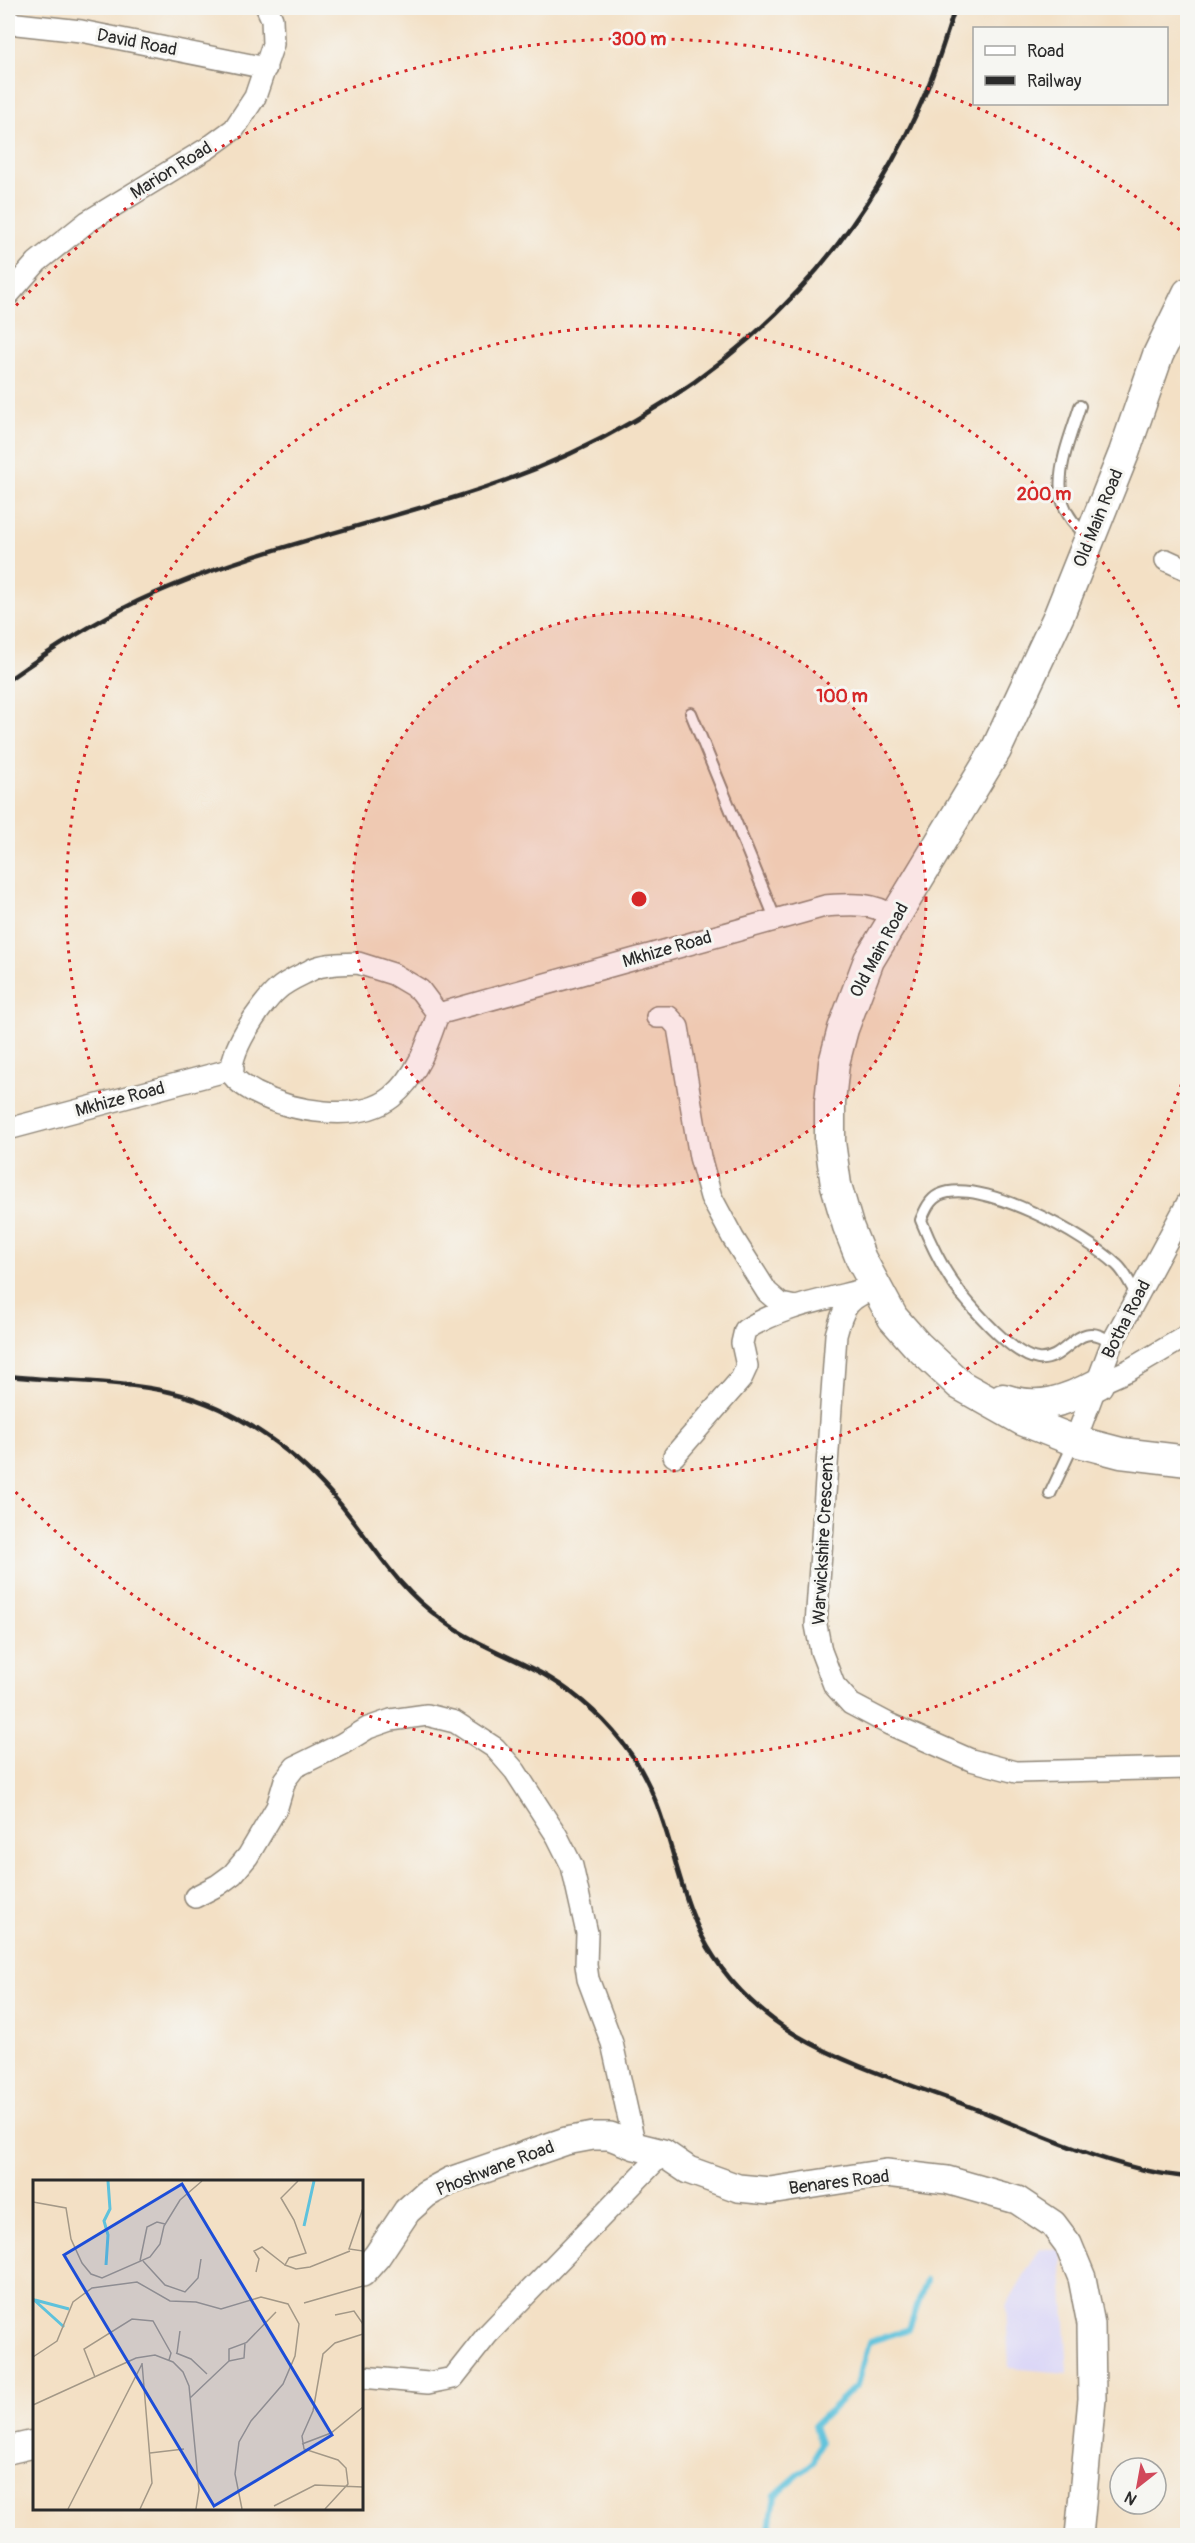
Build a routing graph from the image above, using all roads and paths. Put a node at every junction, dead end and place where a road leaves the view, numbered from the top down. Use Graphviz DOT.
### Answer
graph roads {
  1 [pos="267,8"];
  2 [pos="8,23"];
  3 [pos="266,68"];
  4 [pos="1188,293"];
  5 [pos="8,295"];
  6 [pos="1080,406"];
  7 [pos="1090,537"];
  8 [pos="1166,560"];
  9 [pos="1188,570"];
  10 [pos="691,713"];
  11 [pos="895,917"];
  12 [pos="775,918"];
  13 [pos="438,1014"];
  14 [pos="657,1017"];
  15 [pos="233,1069"];
  16 [pos="8,1129"];
  17 [pos="1188,1202"];
  18 [pos="876,1288"];
  19 [pos="1137,1296"];
  20 [pos="795,1307"];
  21 [pos="1188,1335"];
  22 [pos="1112,1343"];
  23 [pos="1098,1384"];
  24 [pos="960,1385"];
  25 [pos="1075,1441"];
  26 [pos="674,1456"];
  27 [pos="1188,1461"];
  28 [pos="1050,1494"];
  29 [pos="1188,1768"];
  30 [pos="195,1897"];
  31 [pos="635,2146"];
  32 [pos="663,2153"];
  33 [pos="363,2272"];
  34 [pos="363,2377"];
  35 [pos="33,2444"];
  36 [pos="8,2450"];
  37 [pos="1079,2535"];
  1 -- 3 [label="street, Marion Road"];
  2 -- 3 [label="street, David Road"];
  3 -- 5 [label="street, Marion Road"];
  4 -- 7 [label="main road, Old Main Road"];
  6 -- 7 [label="lane"];
  7 -- 11 [label="main road, Old Main Road"];
  8 -- 9 [label="street"];
  10 -- 12 [label="lane"];
  11 -- 12 [label="street, Mkhize Road"];
  11 -- 18 [label="main road, Old Main Road"];
  12 -- 13 [label="street, Mkhize Road"];
  13 -- 15 [label="street"];
  13 -- 15 [label="street"];
  14 -- 20 [label="street"];
  15 -- 16 [label="street, Mkhize Road"];
  17 -- 19 [label="street, Botha Road"];
  18 -- 20 [label="street"];
  18 -- 24 [label="main road, Old Main Road"];
  18 -- 29 [label="street, Warwickshire Crescent"];
  19 -- 22 [label="street, Botha Road"];
  19 -- 22 [label="lane"];
  20 -- 26 [label="street"];
  21 -- 23 [label="street"];
  22 -- 23 [label="street, Botha Road"];
  23 -- 24 [label="main road"];
  23 -- 25 [label="street, Botha Road"];
  24 -- 25 [label="main road, Old Main Road"];
  25 -- 27 [label="main road, Old Main Road"];
  25 -- 28 [label="lane"];
  30 -- 31 [label="street"];
  31 -- 32 [label="street, Phoshwane Road"];
  31 -- 33 [label="street, Phoshwane Road"];
  32 -- 34 [label="street"];
  32 -- 37 [label="street, Benares Road"];
  35 -- 36 [label="street"];
}
